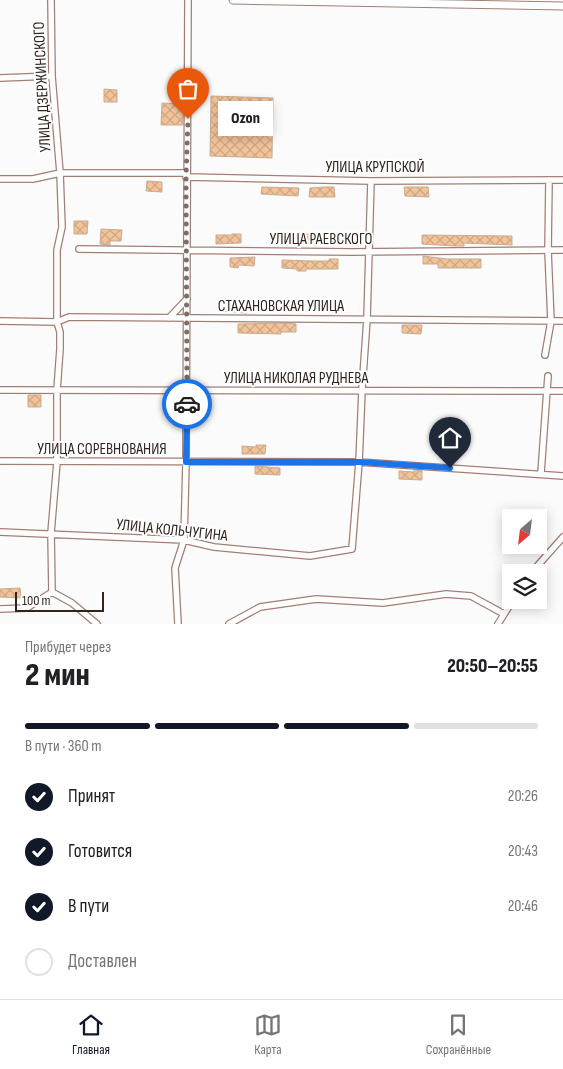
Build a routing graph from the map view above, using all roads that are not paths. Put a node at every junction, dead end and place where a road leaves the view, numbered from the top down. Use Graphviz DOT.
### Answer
graph roads {
  1 [pos="51,0"];
  2 [pos="188,0"];
  3 [pos="233,0"];
  4 [pos="258,0"];
  5 [pos="326,0"];
  6 [pos="501,2"];
  7 [pos="517,2"];
  8 [pos="563,6"];
  9 [pos="52,76"];
  10 [pos="0,78"];
  11 [pos="60,173"];
  12 [pos="186,175"];
  13 [pos="0,178"];
  14 [pos="549,180"];
  15 [pos="563,180"];
  16 [pos="371,181"];
  17 [pos="79,249"];
  18 [pos="186,250"];
  19 [pos="563,250"];
  20 [pos="370,251"];
  21 [pos="548,251"];
  22 [pos="187,299"];
  23 [pos="169,318"];
  24 [pos="187,318"];
  25 [pos="367,319"];
  26 [pos="0,321"];
  27 [pos="551,321"];
  28 [pos="563,321"];
  29 [pos="57,322"];
  30 [pos="545,355"];
  31 [pos="548,376"];
  32 [pos="0,390"];
  33 [pos="57,390"];
  34 [pos="362,390"];
  35 [pos="187,391"];
  36 [pos="548,391"];
  37 [pos="563,392"];
  38 [pos="0,461"];
  39 [pos="57,462"];
  40 [pos="186,462"];
  41 [pos="359,462"];
  42 [pos="541,474"];
  43 [pos="563,476"];
  44 [pos="0,532"];
  45 [pos="51,533"];
  46 [pos="563,537"];
  47 [pos="184,540"];
  48 [pos="539,564"];
  49 [pos="52,592"];
  50 [pos="0,608"];
  51 [pos="507,609"];
  52 [pos="504,614"];
  53 [pos="97,624"];
  54 [pos="178,624"];
  55 [pos="229,624"];
  56 [pos="498,624"];
  1 -- 9 [label="street, УЛИЦА ДЗЕРЖИНСКОГО"];
  2 -- 12 [label="street"];
  3 -- 4 [label="street"];
  4 -- 5 [label="street"];
  5 -- 6 [label="street"];
  6 -- 7 [label="street"];
  7 -- 8 [label="street"];
  9 -- 10 [label="street"];
  9 -- 11 [label="street, УЛИЦА ДЗЕРЖИНСКОГО"];
  11 -- 12 [label="street, УЛИЦА КРУПСКОЙ"];
  11 -- 13 [label="street, УЛИЦА КРУПСКОЙ"];
  11 -- 29 [label="street, УЛИЦА ДЗЕРЖИНСКОГО"];
  12 -- 16 [label="street, УЛИЦА КРУПСКОЙ"];
  12 -- 18 [label="street"];
  14 -- 15 [label="street, УЛИЦА КРУПСКОЙ"];
  14 -- 16 [label="street, УЛИЦА КРУПСКОЙ"];
  14 -- 21 [label="street"];
  16 -- 20 [label="street"];
  17 -- 18 [label="street, УЛИЦА РАЕВСКОГО"];
  18 -- 20 [label="street, УЛИЦА РАЕВСКОГО"];
  18 -- 22 [label="street"];
  19 -- 21 [label="street, УЛИЦА РАЕВСКОГО"];
  20 -- 21 [label="street, УЛИЦА РАЕВСКОГО"];
  20 -- 25 [label="street"];
  21 -- 27 [label="street"];
  22 -- 23 [label="street"];
  22 -- 24 [label="street"];
  23 -- 24 [label="street, СТАХАНОВСКАЯ УЛИЦА"];
  23 -- 29 [label="street, СТАХАНОВСКАЯ УЛИЦА"];
  24 -- 25 [label="street, СТАХАНОВСКАЯ УЛИЦА"];
  24 -- 35 [label="street"];
  25 -- 27 [label="street, СТАХАНОВСКАЯ УЛИЦА"];
  25 -- 34 [label="street"];
  26 -- 29 [label="street, СТАХАНОВСКАЯ УЛИЦА"];
  27 -- 28 [label="street, СТАХАНОВСКАЯ УЛИЦА"];
  27 -- 30 [label="street"];
  29 -- 33 [label="street, УЛИЦА ДЗЕРЖИНСКОГО"];
  31 -- 36 [label="street"];
  32 -- 33 [label="street, УЛИЦА НИКОЛАЯ РУДНЕВА"];
  33 -- 35 [label="street, УЛИЦА НИКОЛАЯ РУДНЕВА"];
  33 -- 39 [label="street, УЛИЦА ДЗЕРЖИНСКОГО"];
  34 -- 35 [label="street, УЛИЦА НИКОЛАЯ РУДНЕВА"];
  34 -- 36 [label="street, УЛИЦА НИКОЛАЯ РУДНЕВА"];
  34 -- 41 [label="street"];
  35 -- 40 [label="street"];
  36 -- 37 [label="street, УЛИЦА НИКОЛАЯ РУДНЕВА"];
  36 -- 42 [label="street"];
  38 -- 39 [label="street, УЛИЦА СОРЕВНОВАНИЯ"];
  39 -- 40 [label="street, УЛИЦА СОРЕВНОВАНИЯ"];
  39 -- 45 [label="street, УЛИЦА ДЗЕРЖИНСКОГО"];
  40 -- 41 [label="street, УЛИЦА СОРЕВНОВАНИЯ"];
  40 -- 47 [label="street"];
  41 -- 42 [label="street, УЛИЦА СОРЕВНОВАНИЯ"];
  41 -- 47 [label="street, УЛИЦА КОЛЬЧУГИНА"];
  42 -- 43 [label="street, УЛИЦА СОРЕВНОВАНИЯ"];
  44 -- 45 [label="street, УЛИЦА КОЛЬЧУГИНА"];
  45 -- 47 [label="street, УЛИЦА КОЛЬЧУГИНА"];
  45 -- 49 [label="street, УЛИЦА ДЗЕРЖИНСКОГО"];
  46 -- 48 [label="street"];
  47 -- 54 [label="street"];
  49 -- 50 [label="street"];
  49 -- 53 [label="street"];
  51 -- 52 [label="street"];
  52 -- 55 [label="street"];
  52 -- 56 [label="street"];
}
